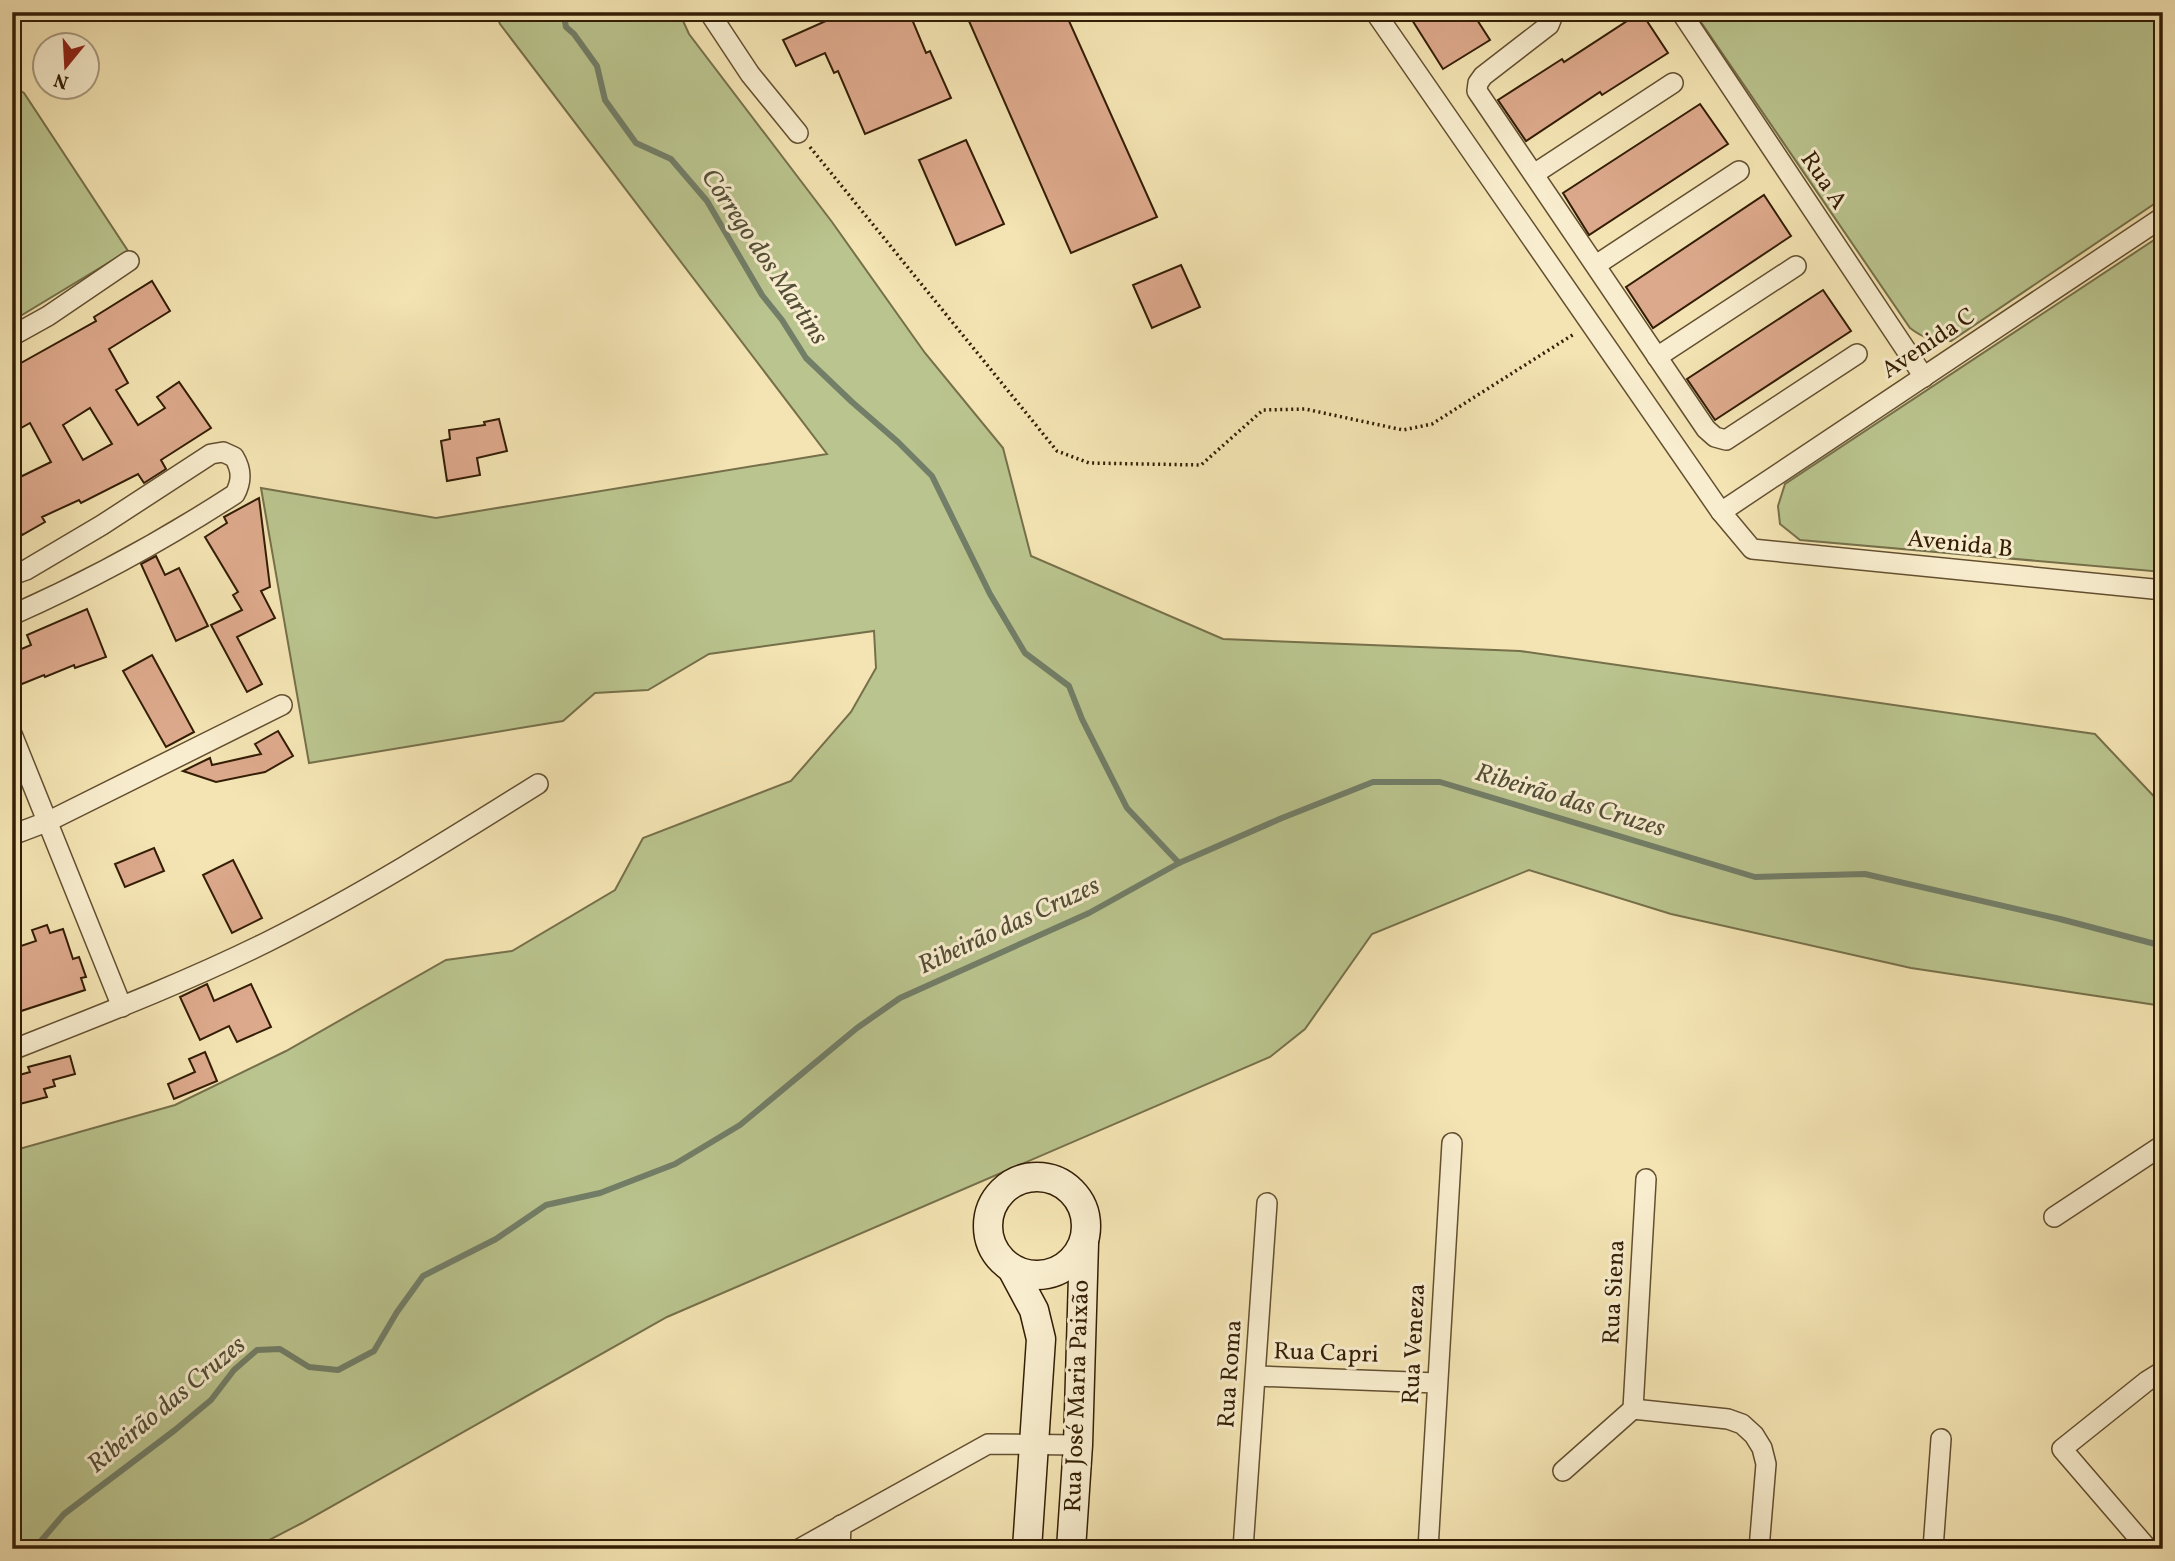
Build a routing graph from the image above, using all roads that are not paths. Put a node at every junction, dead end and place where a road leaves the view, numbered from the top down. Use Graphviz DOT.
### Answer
graph roads {
  1 [pos="709,12"];
  2 [pos="1376,12"];
  3 [pos="1552,12"];
  4 [pos="1681,12"];
  5 [pos="1672,83"];
  6 [pos="798,133"];
  7 [pos="1739,171"];
  8 [pos="1534,174"];
  9 [pos="2163,217"];
  10 [pos="129,261"];
  11 [pos="1595,265"];
  12 [pos="1796,266"];
  13 [pos="12,336"];
  14 [pos="1857,354"];
  15 [pos="1657,357"];
  16 [pos="1924,377"];
  17 [pos="1721,512"];
  18 [pos="12,575"];
  19 [pos="2163,590"];
  20 [pos="12,615"];
  21 [pos="282,705"];
  22 [pos="12,734"];
  23 [pos="538,784"];
  24 [pos="49,821"];
  25 [pos="12,835"];
  26 [pos="122,1007"];
  27 [pos="12,1050"];
  28 [pos="1452,1143"];
  29 [pos="2163,1145"];
  30 [pos="1646,1179"];
  31 [pos="1267,1203"];
  32 [pos="2054,1217"];
  33 [pos="1084,1243"];
  34 [pos="1012,1269"];
  35 [pos="2163,1371"];
  36 [pos="1256,1376"];
  37 [pos="1437,1383"];
  38 [pos="1633,1409"];
  39 [pos="1941,1439"];
  40 [pos="1034,1444"];
  41 [pos="1078,1445"];
  42 [pos="1563,1471"];
  43 [pos="841,1525"];
  44 [pos="799,1549"];
  45 [pos="840,1549"];
  46 [pos="1027,1549"];
  47 [pos="1071,1549"];
  48 [pos="1243,1549"];
  49 [pos="1428,1549"];
  50 [pos="1759,1549"];
  51 [pos="1933,1549"];
  52 [pos="2148,1549"];
  1 -- 6 [label="street"];
  2 -- 17 [label="street"];
  3 -- 8 [label="street"];
  4 -- 16 [label="street, Rua A"];
  5 -- 8 [label="street"];
  7 -- 11 [label="street"];
  8 -- 11 [label="street"];
  9 -- 16 [label="street, Avenida C"];
  10 -- 13 [label="street"];
  11 -- 15 [label="street"];
  12 -- 15 [label="street"];
  14 -- 15 [label="street"];
  16 -- 17 [label="street, Avenida C"];
  17 -- 19 [label="street, Avenida B"];
  18 -- 20 [label="street"];
  21 -- 24 [label="street"];
  22 -- 24 [label="street"];
  23 -- 26 [label="street"];
  24 -- 25 [label="street"];
  24 -- 26 [label="street"];
  26 -- 27 [label="street"];
  28 -- 37 [label="street, Rua Veneza"];
  29 -- 32 [label="street"];
  30 -- 38 [label="street, Rua Siena"];
  31 -- 36 [label="street, Rua Roma"];
  33 -- 34 [label="street"];
  33 -- 34 [label="street"];
  33 -- 41 [label="street, Rua José Maria Paixão"];
  34 -- 40 [label="street, Rua José Maria Paixão"];
  35 -- 52 [label="street"];
  36 -- 37 [label="street, Rua Capri"];
  36 -- 48 [label="street, Rua Roma"];
  37 -- 49 [label="street, Rua Veneza"];
  38 -- 42 [label="street"];
  38 -- 50 [label="street"];
  39 -- 51 [label="street"];
  40 -- 41 [label="street"];
  40 -- 43 [label="street"];
  40 -- 46 [label="street, Rua José Maria Paixão"];
  41 -- 47 [label="street, Rua José Maria Paixão"];
  43 -- 44 [label="street"];
  43 -- 45 [label="street"];
}
